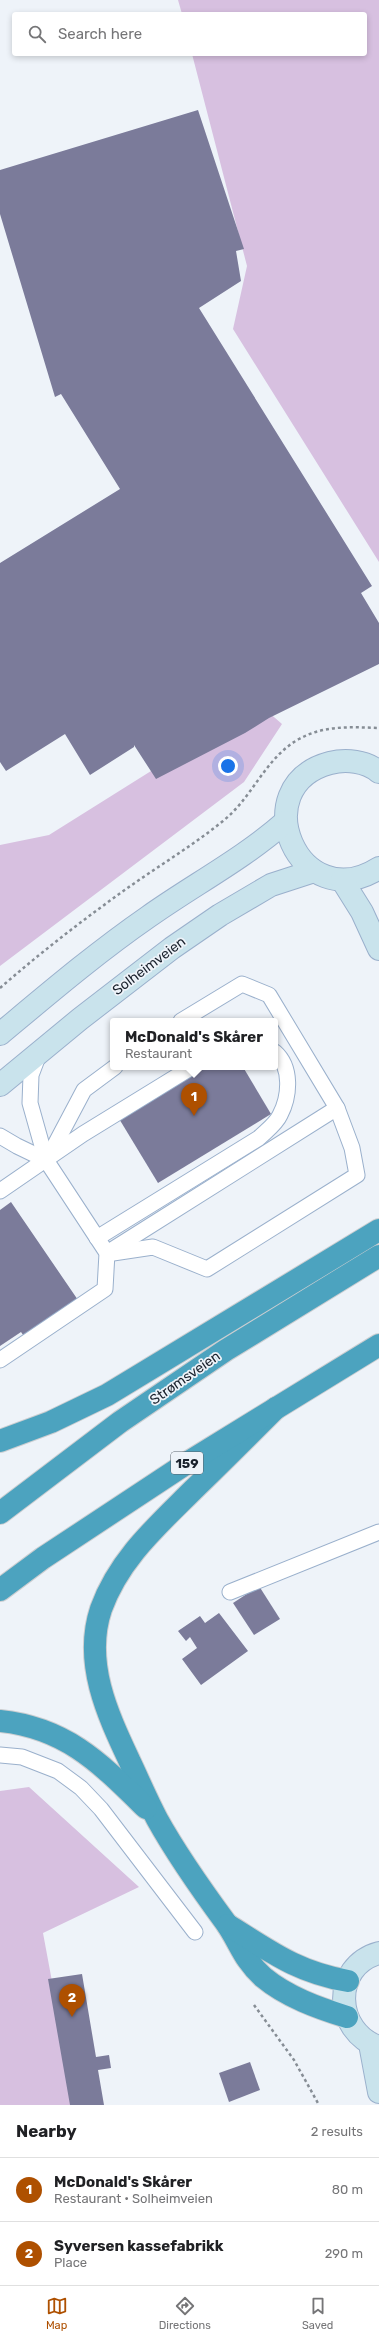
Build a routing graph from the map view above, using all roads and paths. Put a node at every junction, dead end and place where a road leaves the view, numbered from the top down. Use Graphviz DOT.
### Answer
graph roads {
  1 [pos="379,728"];
  2 [pos="378,771"];
  3 [pos="285,822"];
  4 [pos="379,868"];
  5 [pos="314,871"];
  6 [pos="342,880"];
  7 [pos="379,949"];
  8 [pos="0,988"];
  9 [pos="186,1018"];
  10 [pos="0,1034"];
  11 [pos="40,1051"];
  12 [pos="278,1057"];
  13 [pos="111,1070"];
  14 [pos="187,1070"];
  15 [pos="0,1086"];
  16 [pos="337,1108"];
  17 [pos="0,1136"];
  18 [pos="46,1160"];
  19 [pos="0,1191"];
  20 [pos="379,1230"];
  21 [pos="97,1238"];
  22 [pos="108,1253"];
  23 [pos="379,1256"];
  24 [pos="379,1345"];
  25 [pos="0,1360"];
  26 [pos="276,1408"];
  27 [pos="0,1441"];
  28 [pos="0,1513"];
  29 [pos="379,1532"];
  30 [pos="0,1590"];
  31 [pos="230,1592"];
  32 [pos="0,1721"];
  33 [pos="0,1755"];
  34 [pos="156,1818"];
  35 [pos="227,1925"];
  36 [pos="195,1932"];
  37 [pos="378,1950"];
  38 [pos="348,1981"];
  39 [pos="249,1999"];
  40 [pos="347,2017"];
  41 [pos="375,2045"];
  42 [pos="379,2092"];
  43 [pos="320,2105"];
  1 -- 8 [label="path"];
  2 -- 3 [label="main road"];
  3 -- 5 [label="main road"];
  3 -- 10 [label="main road"];
  4 -- 6 [label="main road"];
  5 -- 6 [label="main road"];
  5 -- 11 [label="main road, Solheimveien"];
  6 -- 7 [label="main road"];
  9 -- 16 [label="lane"];
  11 -- 15 [label="main road, Solheimveien"];
  11 -- 18 [label="lane"];
  12 -- 21 [label="lane"];
  13 -- 18 [label="lane"];
  14 -- 18 [label="lane"];
  16 -- 22 [label="lane"];
  16 -- 22 [label="lane"];
  17 -- 18 [label="lane"];
  18 -- 19 [label="lane"];
  18 -- 21 [label="lane"];
  20 -- 27 [label="highway"];
  21 -- 22 [label="lane"];
  22 -- 25 [label="lane"];
  23 -- 28 [label="highway, Strømsveien"];
  24 -- 26 [label="highway, 159"];
  26 -- 30 [label="highway, 159"];
  26 -- 34 [label="highway"];
  29 -- 31 [label="lane"];
  32 -- 34 [label="highway"];
  33 -- 36 [label="lane"];
  34 -- 35 [label="highway"];
  35 -- 38 [label="highway"];
  35 -- 40 [label="highway"];
  37 -- 38 [label="main road"];
  38 -- 40 [label="main road"];
  39 -- 43 [label="path"];
  40 -- 41 [label="main road"];
  41 -- 42 [label="main road"];
}
